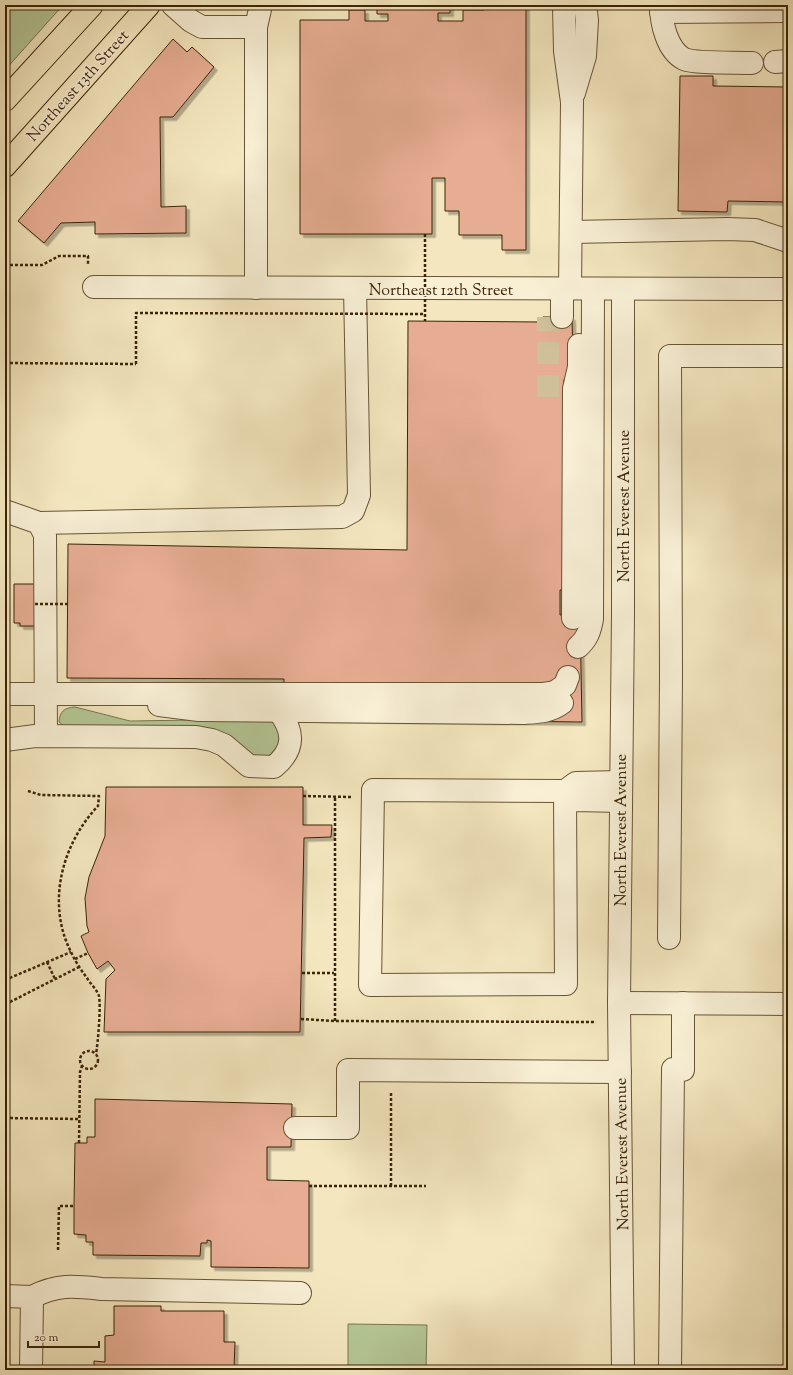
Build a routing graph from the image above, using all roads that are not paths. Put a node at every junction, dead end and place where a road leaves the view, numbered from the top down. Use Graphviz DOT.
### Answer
graph roads {
  1 [pos="92,5"];
  2 [pos="149,5"];
  3 [pos="173,5"];
  4 [pos="261,5"];
  5 [pos="564,5"];
  6 [pos="585,5"];
  7 [pos="661,9"];
  8 [pos="788,11"];
  9 [pos="256,27"];
  10 [pos="752,63"];
  11 [pos="5,100"];
  12 [pos="572,102"];
  13 [pos="5,166"];
  14 [pos="570,232"];
  15 [pos="788,241"];
  16 [pos="91,280"];
  17 [pos="256,288"];
  18 [pos="355,288"];
  19 [pos="623,289"];
  20 [pos="788,289"];
  21 [pos="571,290"];
  22 [pos="555,317"];
  23 [pos="788,356"];
  24 [pos="5,511"];
  25 [pos="39,523"];
  26 [pos="573,618"];
  27 [pos="578,647"];
  28 [pos="568,677"];
  29 [pos="5,694"];
  30 [pos="46,694"];
  31 [pos="105,694"];
  32 [pos="562,703"];
  33 [pos="278,710"];
  34 [pos="46,736"];
  35 [pos="5,740"];
  36 [pos="565,791"];
  37 [pos="620,792"];
  38 [pos="669,938"];
  39 [pos="619,1003"];
  40 [pos="683,1003"];
  41 [pos="788,1004"];
  42 [pos="620,1072"];
  43 [pos="295,1128"];
  44 [pos="300,1293"];
  45 [pos="5,1296"];
  46 [pos="32,1297"];
  47 [pos="31,1370"];
  48 [pos="623,1370"];
  49 [pos="670,1370"];
  1 -- 11 [label="main road"];
  2 -- 13 [label="main road, Northeast 13th Street"];
  3 -- 9 [label="street"];
  4 -- 9 [label="street"];
  5 -- 12 [label="street"];
  6 -- 12 [label="street"];
  7 -- 8 [label="street"];
  7 -- 10 [label="street"];
  9 -- 17 [label="street"];
  12 -- 14 [label="street"];
  14 -- 15 [label="street"];
  14 -- 21 [label="street"];
  16 -- 17 [label="street, Northeast 12th Street"];
  17 -- 18 [label="street, Northeast 12th Street"];
  18 -- 21 [label="street, Northeast 12th Street"];
  18 -- 25 [label="street"];
  19 -- 20 [label="street, Northeast 12th Street"];
  19 -- 21 [label="street, Northeast 12th Street"];
  19 -- 37 [label="street, North Everest Avenue"];
  21 -- 22 [label="street"];
  21 -- 26 [label="street"];
  21 -- 27 [label="street"];
  23 -- 38 [label="street"];
  24 -- 25 [label="street"];
  25 -- 30 [label="street"];
  28 -- 31 [label="street"];
  29 -- 30 [label="street"];
  30 -- 31 [label="street"];
  30 -- 34 [label="street"];
  31 -- 33 [label="street"];
  32 -- 33 [label="street"];
  33 -- 34 [label="street"];
  34 -- 35 [label="street"];
  36 -- 36 [label="street"];
  36 -- 37 [label="street"];
  37 -- 39 [label="street, North Everest Avenue"];
  39 -- 40 [label="street"];
  39 -- 42 [label="street, North Everest Avenue"];
  40 -- 41 [label="street"];
  40 -- 49 [label="street"];
  42 -- 43 [label="street"];
  42 -- 48 [label="street, North Everest Avenue"];
  44 -- 46 [label="street"];
  45 -- 46 [label="street"];
  46 -- 47 [label="street"];
}
